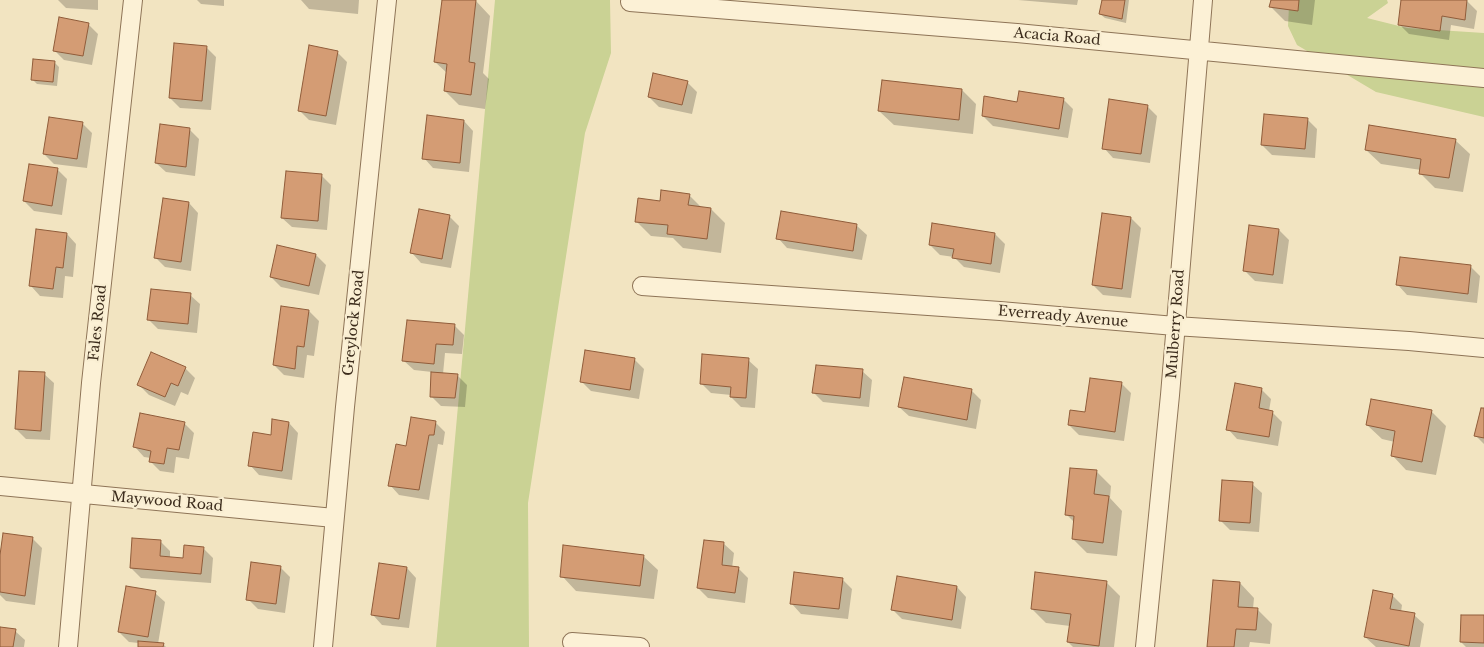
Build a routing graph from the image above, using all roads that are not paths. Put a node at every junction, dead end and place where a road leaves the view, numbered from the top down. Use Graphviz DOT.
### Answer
graph roads {
  1 [pos="133,0"];
  2 [pos="387,0"];
  3 [pos="1203,0"];
  4 [pos="630,2"];
  5 [pos="1199,50"];
  6 [pos="1484,78"];
  7 [pos="642,286"];
  8 [pos="1175,326"];
  9 [pos="1484,348"];
  10 [pos="0,486"];
  11 [pos="82,495"];
  12 [pos="334,518"];
  13 [pos="572,642"];
  14 [pos="68,647"];
  15 [pos="323,647"];
  16 [pos="640,647"];
  17 [pos="1145,647"];
  1 -- 11 [label="street, Fales Road"];
  2 -- 12 [label="street, Greylock Road"];
  3 -- 5 [label="street, Mulberry Road"];
  4 -- 5 [label="street, Acacia Road"];
  5 -- 6 [label="street, Acacia Road"];
  5 -- 8 [label="street, Mulberry Road"];
  7 -- 8 [label="street, Everready Avenue"];
  8 -- 9 [label="street, Everready Avenue"];
  8 -- 17 [label="street, Mulberry Road"];
  10 -- 11 [label="street, Maywood Road"];
  11 -- 12 [label="street, Maywood Road"];
  11 -- 14 [label="street, Fales Road"];
  12 -- 15 [label="street, Greylock Road"];
  13 -- 16 [label="street"];
}
